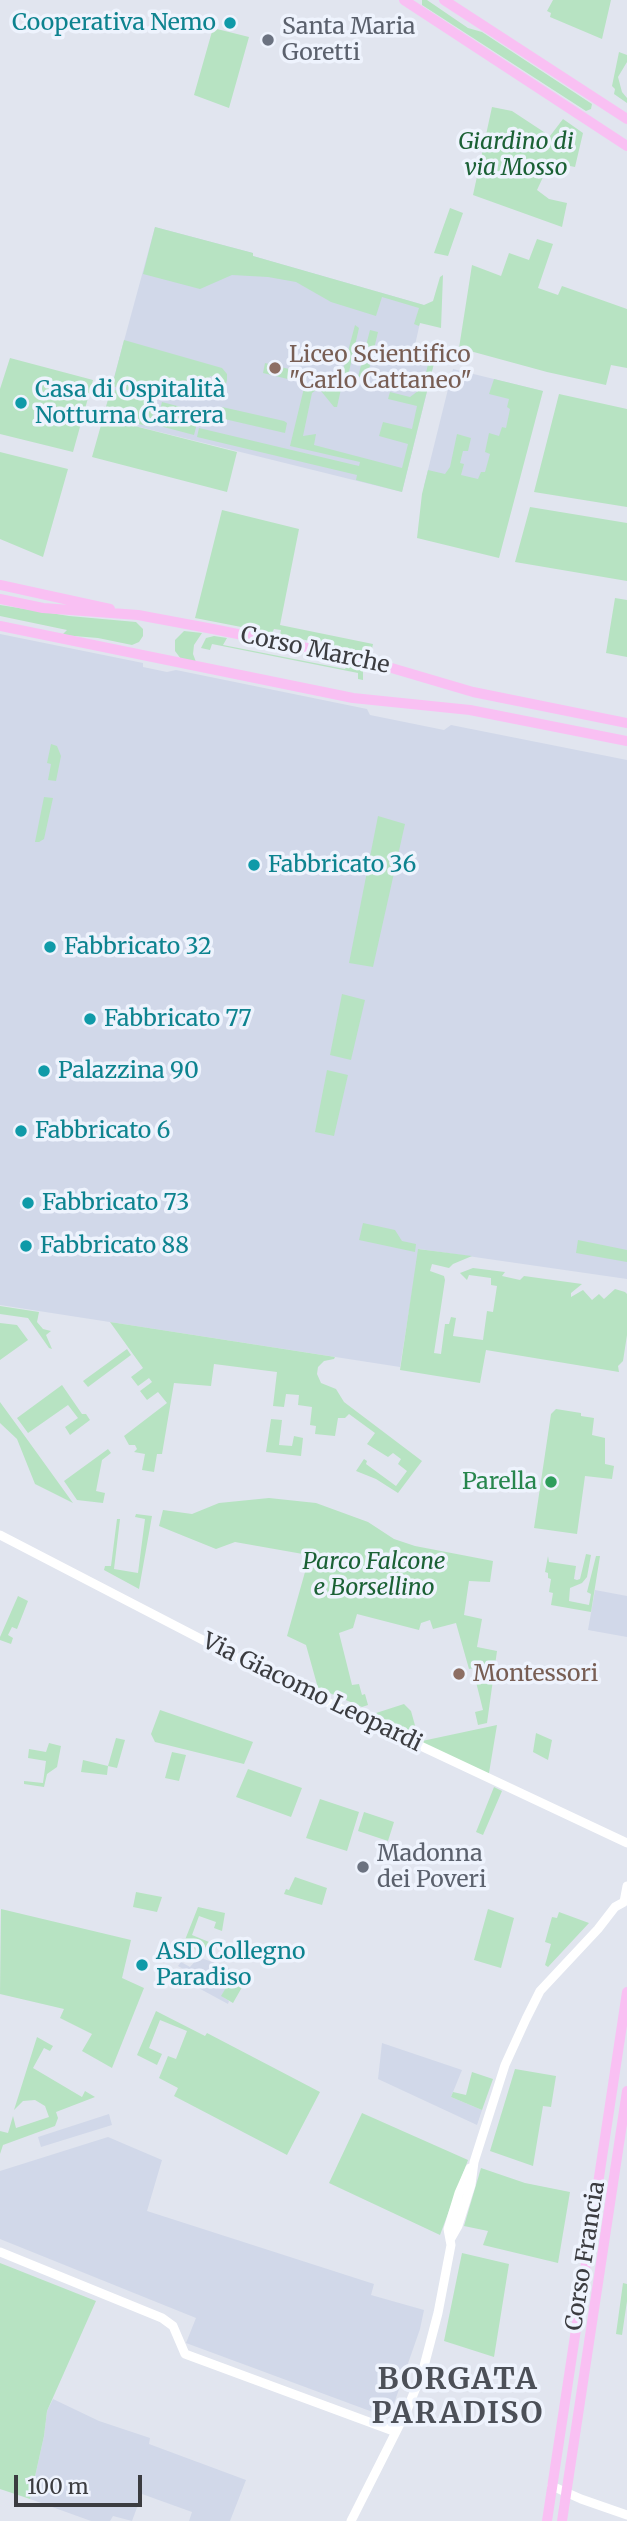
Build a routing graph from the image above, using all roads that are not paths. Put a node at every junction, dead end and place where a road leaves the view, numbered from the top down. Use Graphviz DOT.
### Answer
graph roads {
  1 [pos="404,0"];
  2 [pos="444,0"];
  3 [pos="627,119"];
  4 [pos="627,146"];
  5 [pos="0,585"];
  6 [pos="0,599"];
  7 [pos="138,615"];
  8 [pos="0,626"];
  9 [pos="627,723"];
  10 [pos="627,741"];
  11 [pos="0,1535"];
  12 [pos="627,1843"];
  13 [pos="627,1886"];
  14 [pos="627,1992"];
  15 [pos="627,2091"];
  16 [pos="0,2252"];
  17 [pos="396,2432"];
  18 [pos="552,2486"];
  19 [pos="567,2491"];
  20 [pos="627,2515"];
  21 [pos="351,2521"];
  22 [pos="547,2521"];
  23 [pos="562,2521"];
  1 -- 4 [label="main road"];
  2 -- 3 [label="main road"];
  5 -- 7 [label="main road"];
  6 -- 7 [label="main road, Corso Marche"];
  7 -- 9 [label="main road, Corso Marche"];
  8 -- 10 [label="main road, Corso Marche"];
  11 -- 12 [label="street, Via Giacomo Leopardi"];
  13 -- 17 [label="street"];
  14 -- 18 [label="main road, Corso Francia"];
  15 -- 19 [label="main road, Corso Francia"];
  16 -- 17 [label="street"];
  17 -- 21 [label="street"];
  18 -- 19 [label="street"];
  18 -- 22 [label="main road, Corso Francia"];
  19 -- 20 [label="street"];
  19 -- 23 [label="main road, Corso Francia"];
}
